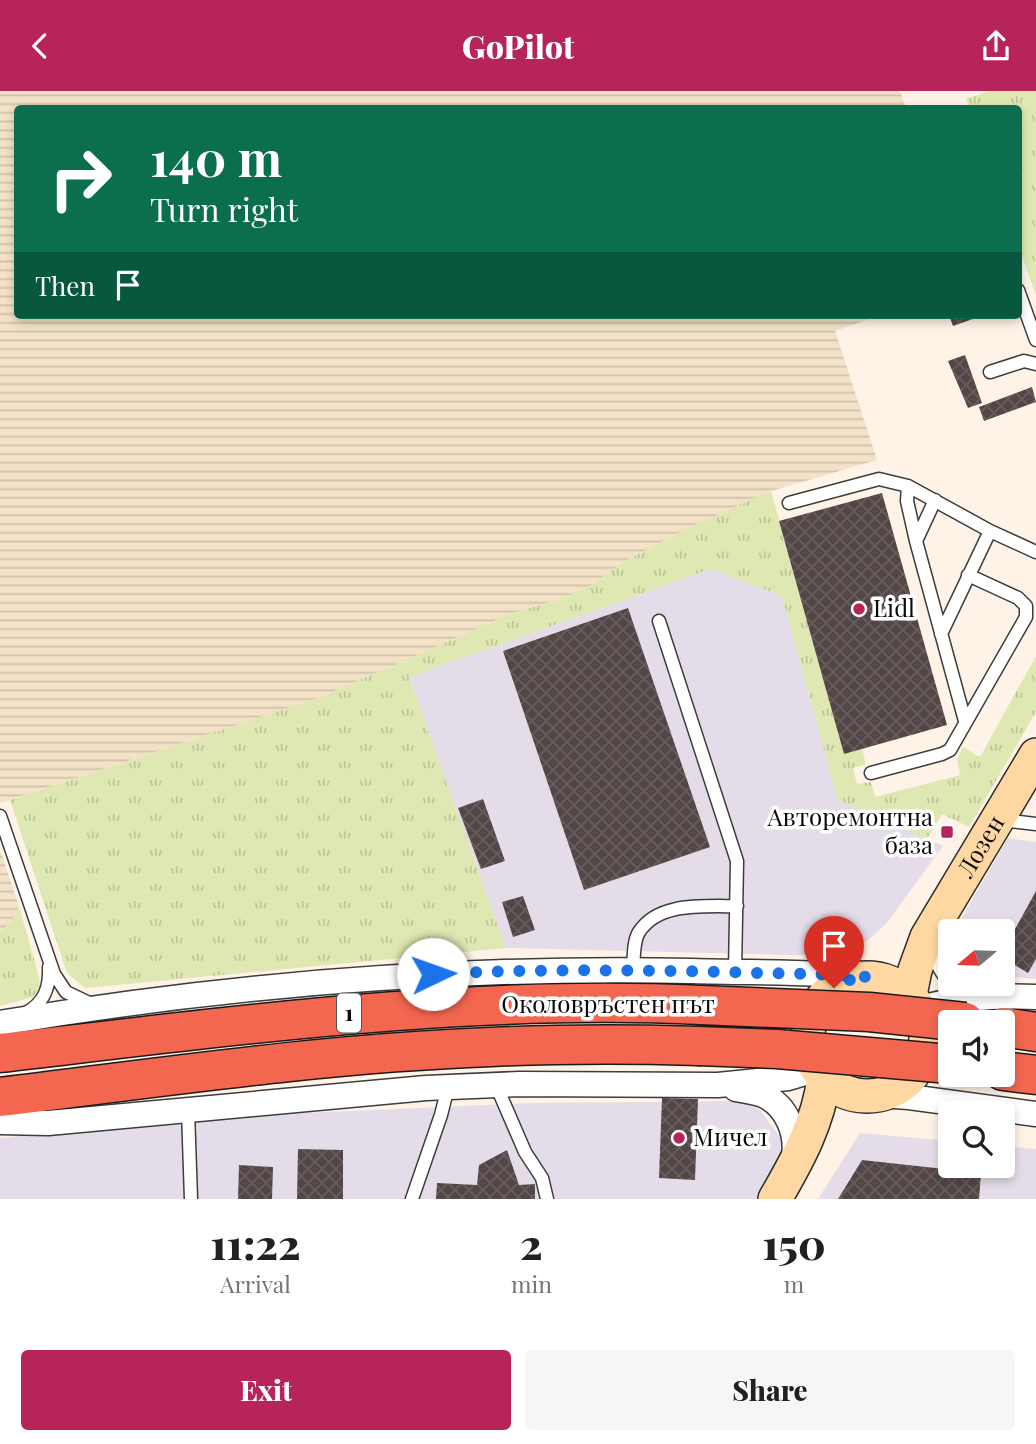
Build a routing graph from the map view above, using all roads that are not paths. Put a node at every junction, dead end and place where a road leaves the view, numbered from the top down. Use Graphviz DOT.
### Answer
graph roads {
  1 [pos="1022,301"];
  2 [pos="1036,340"];
  3 [pos="1036,364"];
  4 [pos="990,372"];
  5 [pos="908,486"];
  6 [pos="934,500"];
  7 [pos="789,503"];
  8 [pos="990,531"];
  9 [pos="916,541"];
  10 [pos="1036,552"];
  11 [pos="968,575"];
  12 [pos="659,621"];
  13 [pos="941,634"];
  14 [pos="965,722"];
  15 [pos="1036,755"];
  16 [pos="872,773"];
  17 [pos="0,816"];
  18 [pos="999,819"];
  19 [pos="1036,824"];
  20 [pos="737,907"];
  21 [pos="943,908"];
  22 [pos="940,919"];
  23 [pos="938,929"];
  24 [pos="928,937"];
  25 [pos="938,948"];
  26 [pos="48,960"];
  27 [pos="633,970"];
  28 [pos="735,972"];
  29 [pos="873,978"];
  30 [pos="994,996"];
  31 [pos="914,1001"];
  32 [pos="104,1006"];
  33 [pos="1019,1007"];
  34 [pos="938,1019"];
  35 [pos="0,1023"];
  36 [pos="1036,1032"];
  37 [pos="0,1053"];
  38 [pos="938,1063"];
  39 [pos="1015,1072"];
  40 [pos="821,1073"];
  41 [pos="1036,1075"];
  42 [pos="496,1085"];
  43 [pos="718,1085"];
  44 [pos="448,1087"];
  45 [pos="870,1095"];
  46 [pos="0,1097"];
  47 [pos="188,1111"];
  48 [pos="1036,1114"];
  49 [pos="0,1122"];
  50 [pos="788,1176"];
  51 [pos="191,1199"];
  52 [pos="412,1199"];
  53 [pos="547,1199"];
  1 -- 2 [label="lane"];
  3 -- 4 [label="lane"];
  5 -- 6 [label="lane"];
  5 -- 7 [label="lane"];
  5 -- 9 [label="lane"];
  6 -- 8 [label="lane"];
  6 -- 9 [label="lane"];
  8 -- 10 [label="lane"];
  8 -- 11 [label="lane"];
  9 -- 13 [label="lane"];
  11 -- 13 [label="lane"];
  11 -- 14 [label="lane"];
  12 -- 20 [label="lane"];
  13 -- 14 [label="lane"];
  14 -- 16 [label="lane"];
  15 -- 18 [label="street, Лозен"];
  17 -- 26 [label="lane"];
  18 -- 19 [label="lane"];
  18 -- 21 [label="street, Лозен"];
  20 -- 27 [label="lane"];
  20 -- 28 [label="lane"];
  21 -- 22 [label="street"];
  21 -- 24 [label="street, Лозен"];
  23 -- 25 [label="street"];
  24 -- 29 [label="street, Лозен"];
  24 -- 31 [label="street, Лозен"];
  26 -- 32 [label="lane"];
  26 -- 35 [label="lane"];
  27 -- 28 [label="street, Околовръстен път"];
  27 -- 32 [label="street, Околовръстен път"];
  28 -- 29 [label="street, Околовръстен път"];
  29 -- 31 [label="street"];
  29 -- 40 [label="street"];
  30 -- 33 [label="street"];
  31 -- 33 [label="street"];
  31 -- 45 [label="street"];
  32 -- 35 [label="street, Околовръстен път"];
  33 -- 36 [label="highway"];
  34 -- 37 [label="highway, Околовръстен път / 1, bridge"];
  38 -- 46 [label="highway, Околовръстен път / 1, bridge"];
  39 -- 41 [label="highway"];
  40 -- 43 [label="street"];
  40 -- 45 [label="street"];
  40 -- 50 [label="street"];
  42 -- 43 [label="street"];
  42 -- 44 [label="street"];
  42 -- 53 [label="lane"];
  43 -- 50 [label="street"];
  44 -- 47 [label="street"];
  44 -- 52 [label="lane"];
  45 -- 48 [label="street"];
  45 -- 50 [label="street"];
  47 -- 49 [label="street"];
  47 -- 51 [label="lane"];
}
